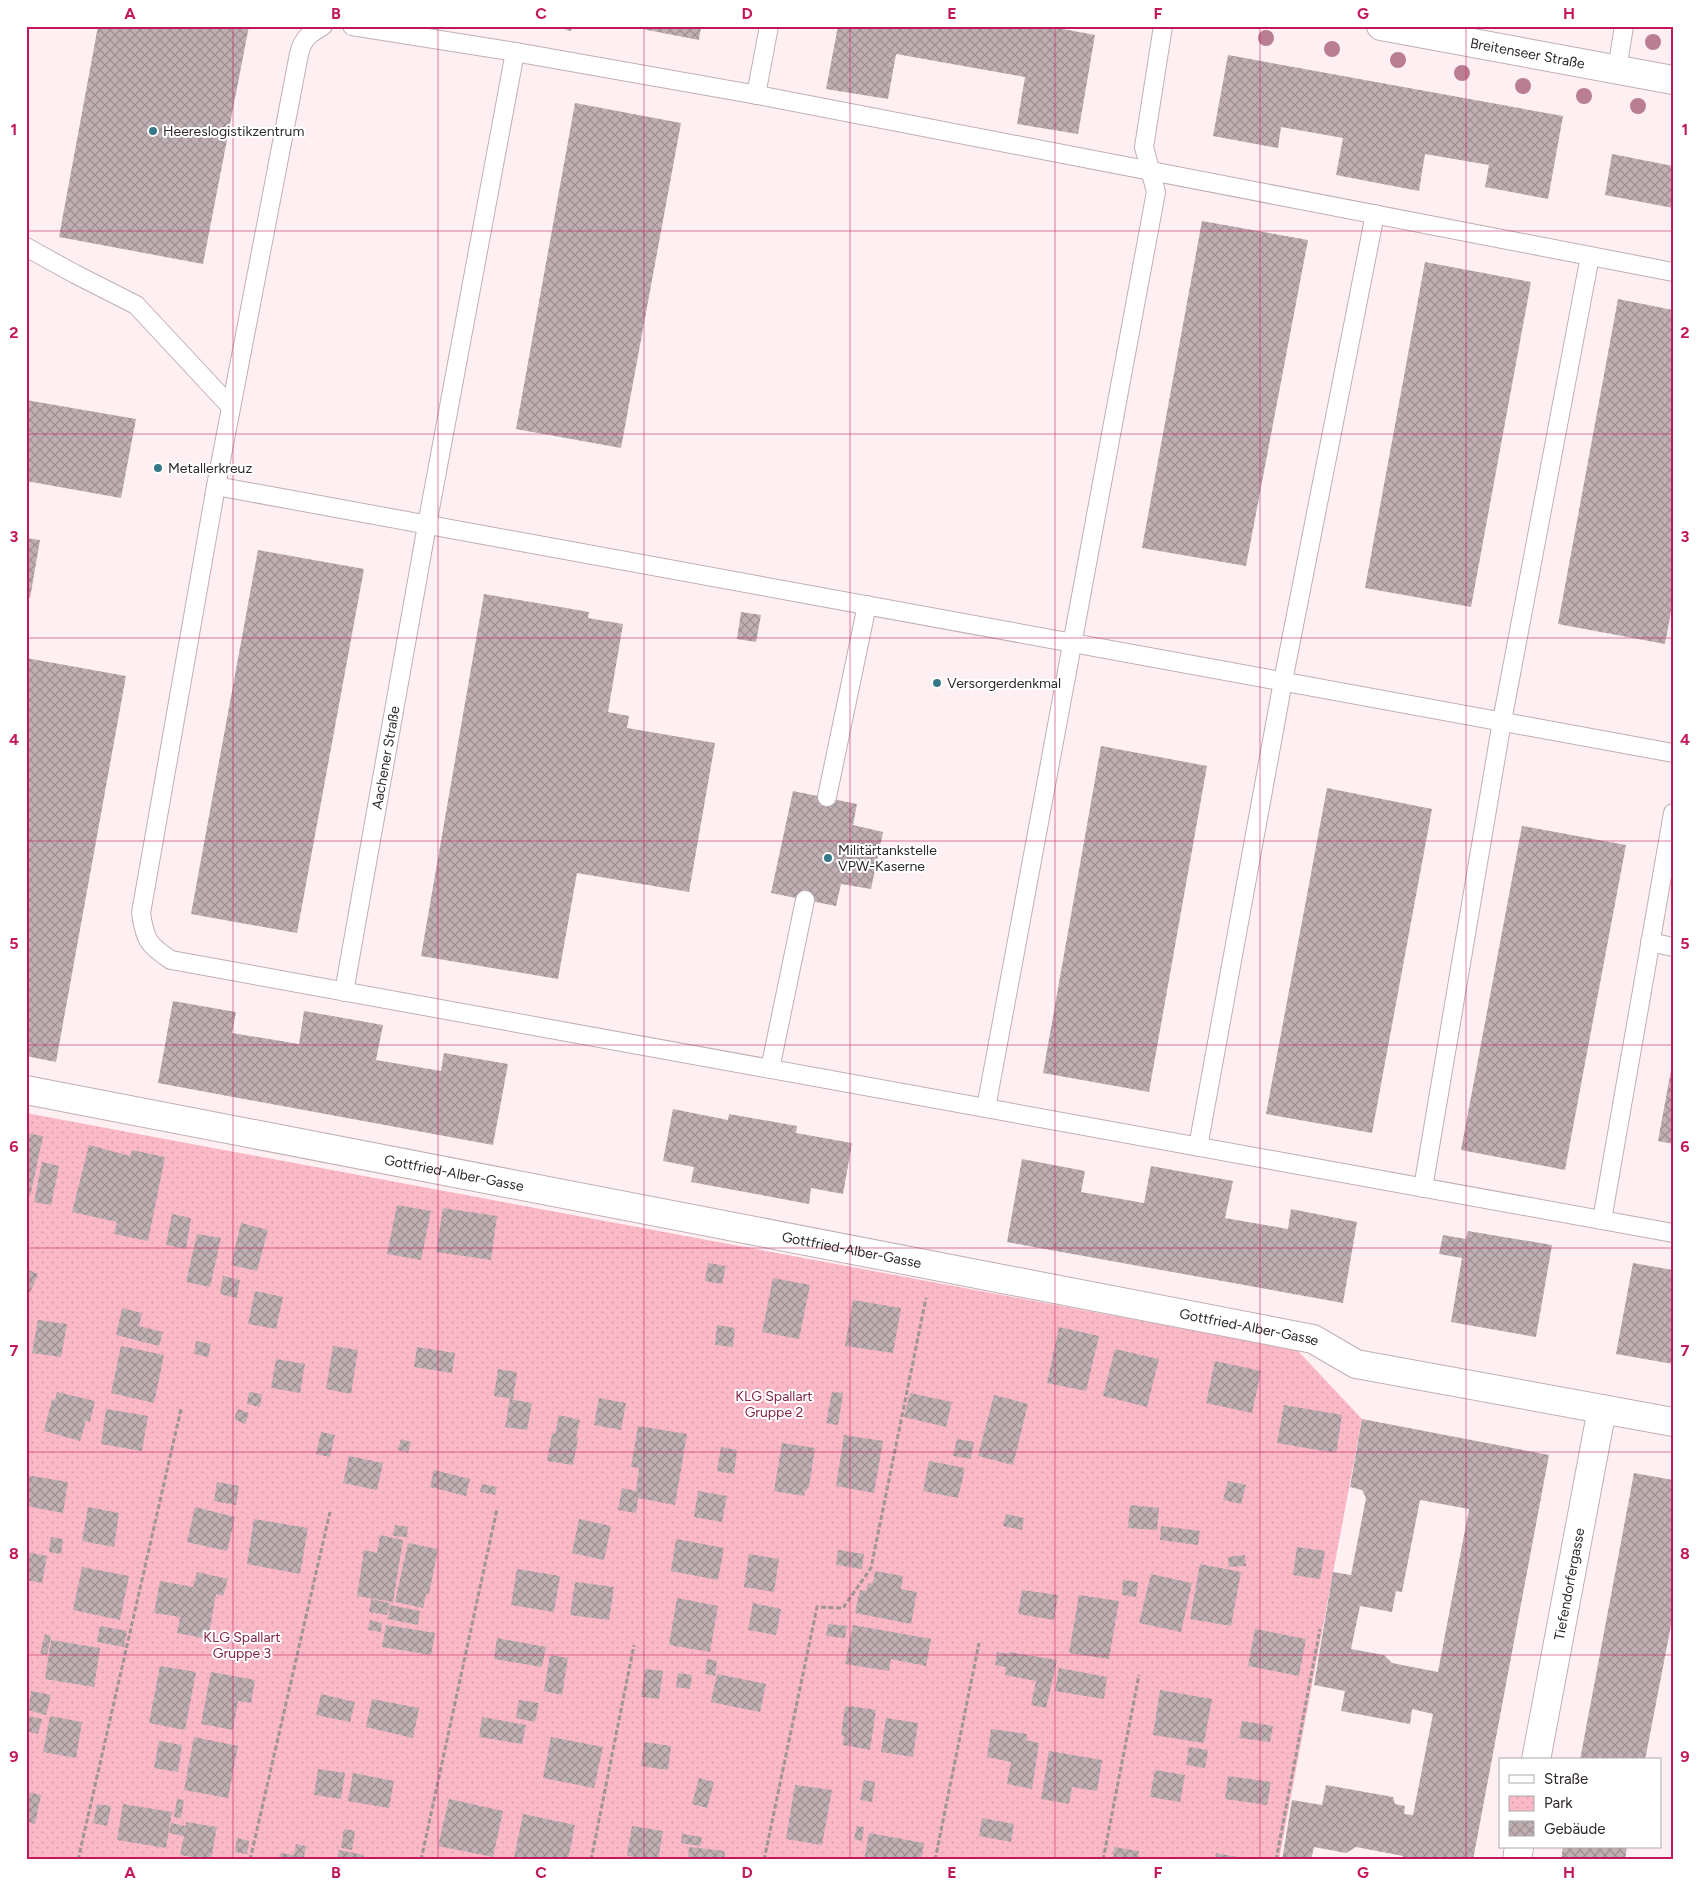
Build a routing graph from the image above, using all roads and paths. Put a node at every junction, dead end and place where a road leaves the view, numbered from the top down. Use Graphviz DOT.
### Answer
graph roads {
  1 [pos="323,26"];
  2 [pos="352,26"];
  3 [pos="769,26"];
  4 [pos="1164,26"];
  5 [pos="1381,26"];
  6 [pos="1624,26"];
  7 [pos="515,52"];
  8 [pos="1617,70"];
  9 [pos="1673,80"];
  10 [pos="756,95"];
  11 [pos="1150,171"];
  12 [pos="1375,214"];
  13 [pos="26,247"];
  14 [pos="1590,256"];
  15 [pos="1673,272"];
  16 [pos="231,407"];
  17 [pos="216,486"];
  18 [pos="427,525"];
  19 [pos="867,605"];
  20 [pos="1074,643"];
  21 [pos="1283,682"];
  22 [pos="1502,721"];
  23 [pos="1673,753"];
  24 [pos="827,798"];
  25 [pos="1673,813"];
  26 [pos="805,900"];
  27 [pos="1650,942"];
  28 [pos="1673,947"];
  29 [pos="344,992"];
  30 [pos="770,1069"];
  31 [pos="26,1090"];
  32 [pos="986,1108"];
  33 [pos="1198,1146"];
  34 [pos="1423,1188"];
  35 [pos="1602,1220"];
  36 [pos="1673,1233"];
  37 [pos="932,1264"];
  38 [pos="182,1409"];
  39 [pos="1602,1409"];
  40 [pos="1673,1422"];
  41 [pos="497,1509"];
  42 [pos="330,1512"];
  43 [pos="1320,1629"];
  44 [pos="979,1644"];
  45 [pos="634,1645"];
  46 [pos="1139,1675"];
  47 [pos="1536,1758"];
  48 [pos="78,1860"];
  49 [pos="250,1860"];
  50 [pos="421,1860"];
  51 [pos="591,1860"];
  52 [pos="764,1860"];
  53 [pos="934,1860"];
  54 [pos="1102,1860"];
  55 [pos="1276,1860"];
  1 -- 16 [label="lane"];
  2 -- 7 [label="lane"];
  3 -- 10 [label="lane"];
  4 -- 11 [label="lane"];
  5 -- 8 [label="street, Breitenseer Straße"];
  6 -- 8 [label="lane"];
  7 -- 10 [label="lane"];
  7 -- 18 [label="lane, Aachener Straße"];
  8 -- 9 [label="street, Breitenseer Straße"];
  10 -- 11 [label="lane"];
  11 -- 12 [label="lane"];
  11 -- 20 [label="lane"];
  12 -- 14 [label="lane"];
  12 -- 21 [label="lane"];
  13 -- 16 [label="lane"];
  14 -- 15 [label="lane"];
  14 -- 22 [label="lane"];
  16 -- 17 [label="lane"];
  17 -- 18 [label="lane"];
  17 -- 29 [label="lane"];
  18 -- 19 [label="lane"];
  18 -- 29 [label="lane, Aachener Straße"];
  19 -- 20 [label="lane"];
  19 -- 24 [label="lane"];
  20 -- 21 [label="lane"];
  20 -- 32 [label="lane"];
  21 -- 22 [label="lane"];
  21 -- 33 [label="lane"];
  22 -- 23 [label="lane"];
  22 -- 34 [label="lane"];
  25 -- 27 [label="lane"];
  26 -- 30 [label="lane"];
  27 -- 28 [label="lane"];
  27 -- 35 [label="lane"];
  29 -- 30 [label="lane"];
  30 -- 32 [label="lane"];
  31 -- 37 [label="street, Gottfried-Alber-Gasse"];
  32 -- 33 [label="lane"];
  33 -- 34 [label="lane"];
  34 -- 35 [label="lane"];
  35 -- 36 [label="lane"];
  37 -- 39 [label="street, Gottfried-Alber-Gasse"];
  37 -- 52 [label="path"];
  38 -- 48 [label="path"];
  39 -- 40 [label="street, Gottfried-Alber-Gasse"];
  39 -- 47 [label="street, Tiefendorfergasse"];
  41 -- 50 [label="path"];
  42 -- 49 [label="path"];
  43 -- 55 [label="path"];
  44 -- 53 [label="path"];
  45 -- 51 [label="path"];
  46 -- 54 [label="path"];
}
